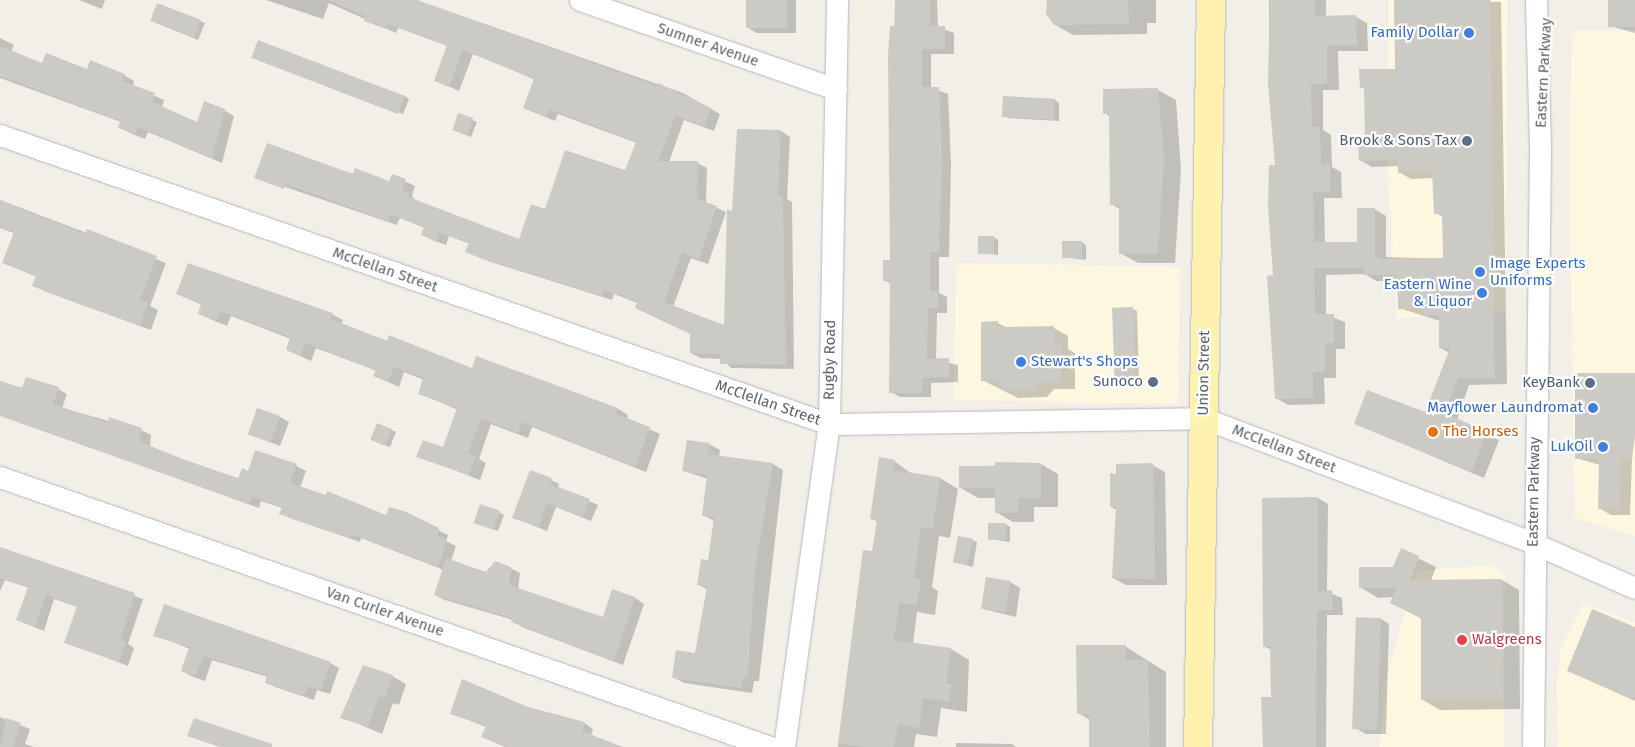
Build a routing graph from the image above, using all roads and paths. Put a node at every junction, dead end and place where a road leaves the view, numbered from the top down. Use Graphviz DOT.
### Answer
graph roads {
  1 [pos="580,0"];
  2 [pos="837,0"];
  3 [pos="1211,0"];
  4 [pos="1536,0"];
  5 [pos="1548,0"];
  6 [pos="836,89"];
  7 [pos="0,135"];
  8 [pos="1540,146"];
  9 [pos="1203,418"];
  10 [pos="829,424"];
  11 [pos="0,477"];
  12 [pos="1533,542"];
  13 [pos="1635,588"];
  14 [pos="770,747"];
  15 [pos="784,747"];
  16 [pos="1198,747"];
  17 [pos="1533,747"];
  1 -- 6 [label="street, Sumner Avenue"];
  2 -- 6 [label="street, Rugby Road"];
  3 -- 9 [label="main road, Union Street"];
  4 -- 8 [label="street, Eastern Parkway"];
  5 -- 8 [label="street, Eastern Parkway"];
  6 -- 10 [label="street, Rugby Road"];
  7 -- 10 [label="street, McClellan Street"];
  8 -- 12 [label="street, Eastern Parkway"];
  9 -- 10 [label="street, McClellan Street"];
  9 -- 12 [label="street, McClellan Street"];
  9 -- 16 [label="main road, Union Street"];
  10 -- 15 [label="street, Rugby Road"];
  11 -- 14 [label="street, Van Curler Avenue"];
  12 -- 13 [label="street, McClellan Street"];
  12 -- 17 [label="street, Eastern Parkway"];
}
